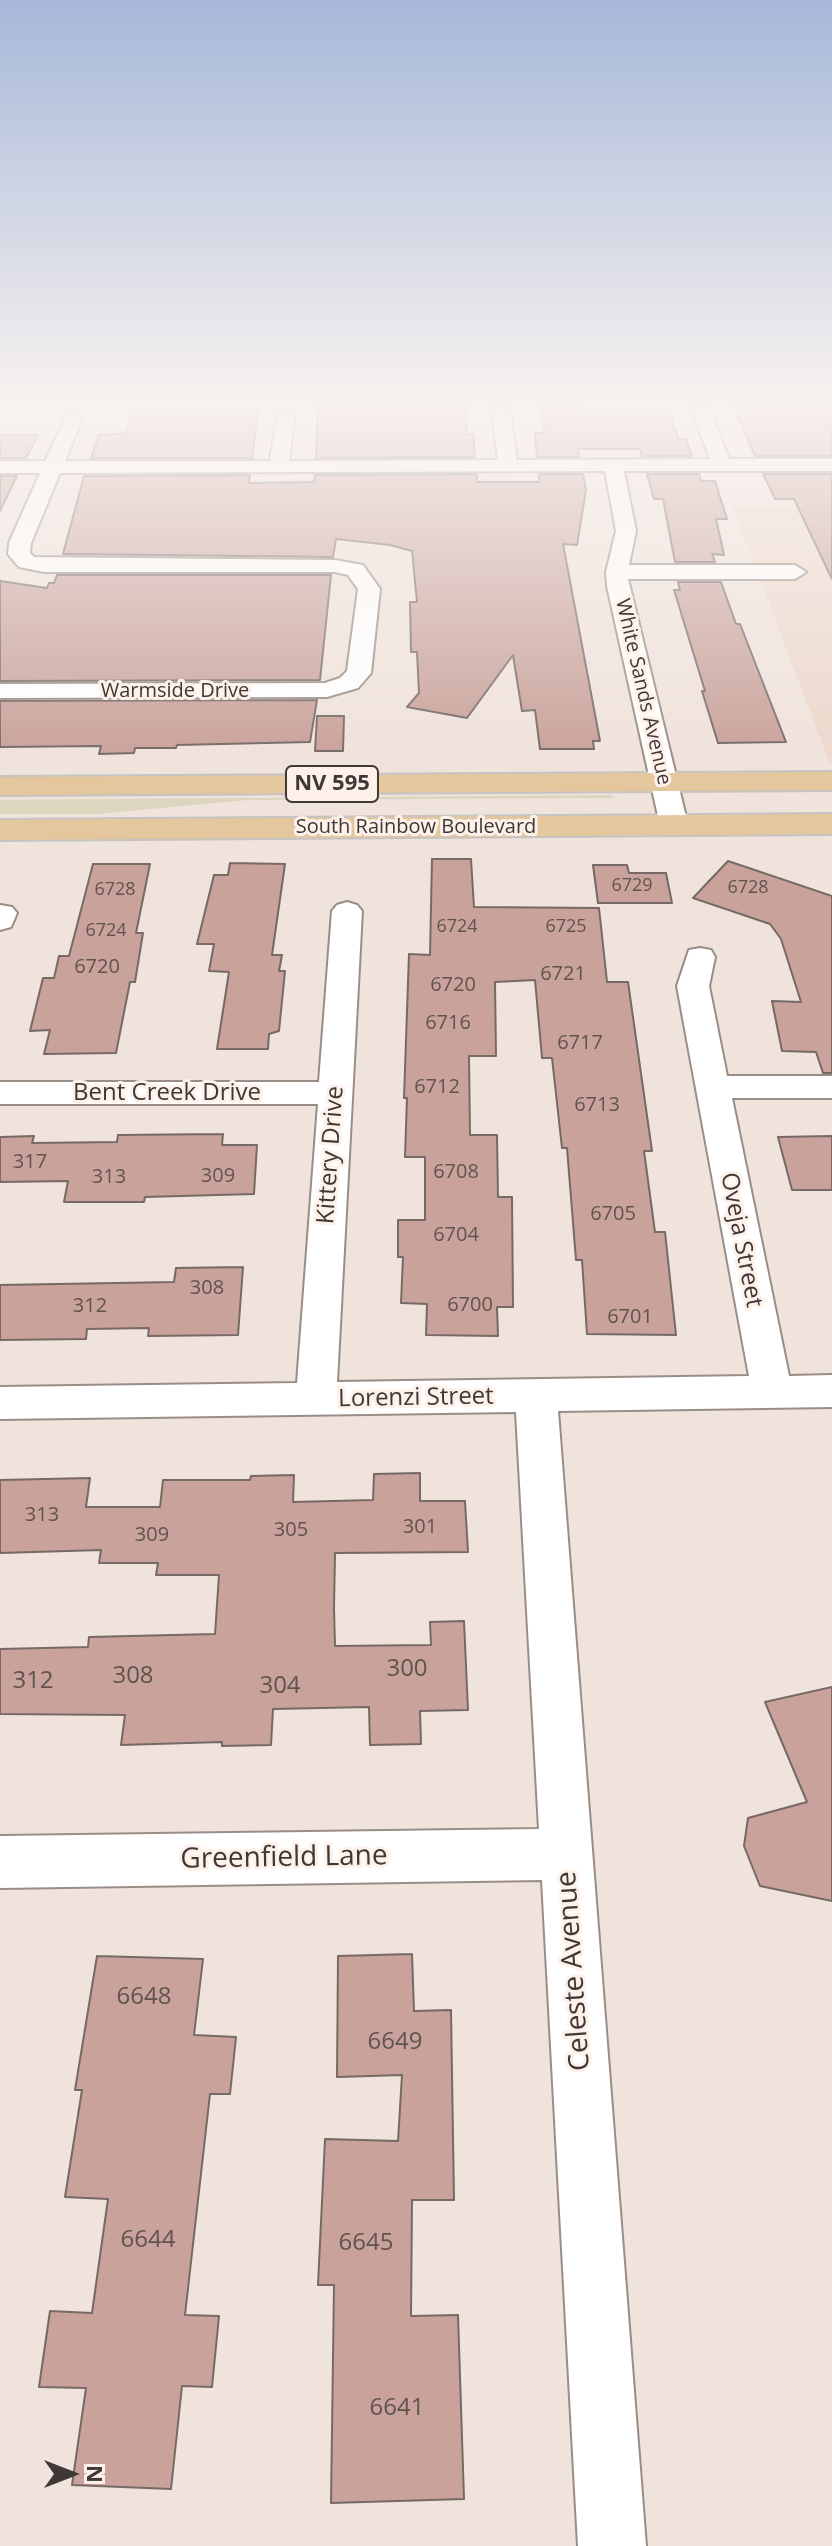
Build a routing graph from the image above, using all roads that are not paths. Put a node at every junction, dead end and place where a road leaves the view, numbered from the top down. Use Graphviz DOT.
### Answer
graph roads {
  1 [pos="28,524"];
  2 [pos="626,524"];
  3 [pos="617,572"];
  4 [pos="795,572"];
  5 [pos="0,691"];
  6 [pos="832,781"];
  7 [pos="663,782"];
  8 [pos="0,786"];
  9 [pos="832,824"];
  10 [pos="674,825"];
  11 [pos="0,830"];
  12 [pos="347,911"];
  13 [pos="700,957"];
  14 [pos="711,1087"];
  15 [pos="832,1087"];
  16 [pos="0,1093"];
  17 [pos="335,1093"];
  18 [pos="832,1391"];
  19 [pos="772,1393"];
  20 [pos="536,1397"];
  21 [pos="316,1399"];
  22 [pos="0,1403"];
  23 [pos="567,1854"];
  24 [pos="0,1862"];
  25 [pos="612,2546"];
  1 -- 5 [label="street, Warmside Drive"];
  2 -- 3 [label="street, White Sands Avenue"];
  3 -- 4 [label="street"];
  3 -- 7 [label="street, White Sands Avenue"];
  6 -- 7 [label="main road, South Rainbow Boulevard / NV 595"];
  7 -- 8 [label="main road, South Rainbow Boulevard / NV 595"];
  7 -- 10 [label="street, White Sands Avenue"];
  9 -- 10 [label="main road, South Rainbow Boulevard / NV 595"];
  10 -- 11 [label="main road, South Rainbow Boulevard / NV 595"];
  12 -- 17 [label="street, Kittery Drive"];
  13 -- 14 [label="street, Oveja Street"];
  14 -- 15 [label="street"];
  14 -- 19 [label="street, Oveja Street"];
  16 -- 17 [label="street, Bent Creek Drive"];
  17 -- 21 [label="street, Kittery Drive"];
  18 -- 19 [label="street, Lorenzi Street"];
  19 -- 20 [label="street, Lorenzi Street"];
  20 -- 21 [label="street, Lorenzi Street"];
  20 -- 23 [label="street, Celeste Avenue"];
  21 -- 22 [label="street, Lorenzi Street"];
  23 -- 24 [label="street, Greenfield Lane"];
  23 -- 25 [label="street, Celeste Avenue"];
}
